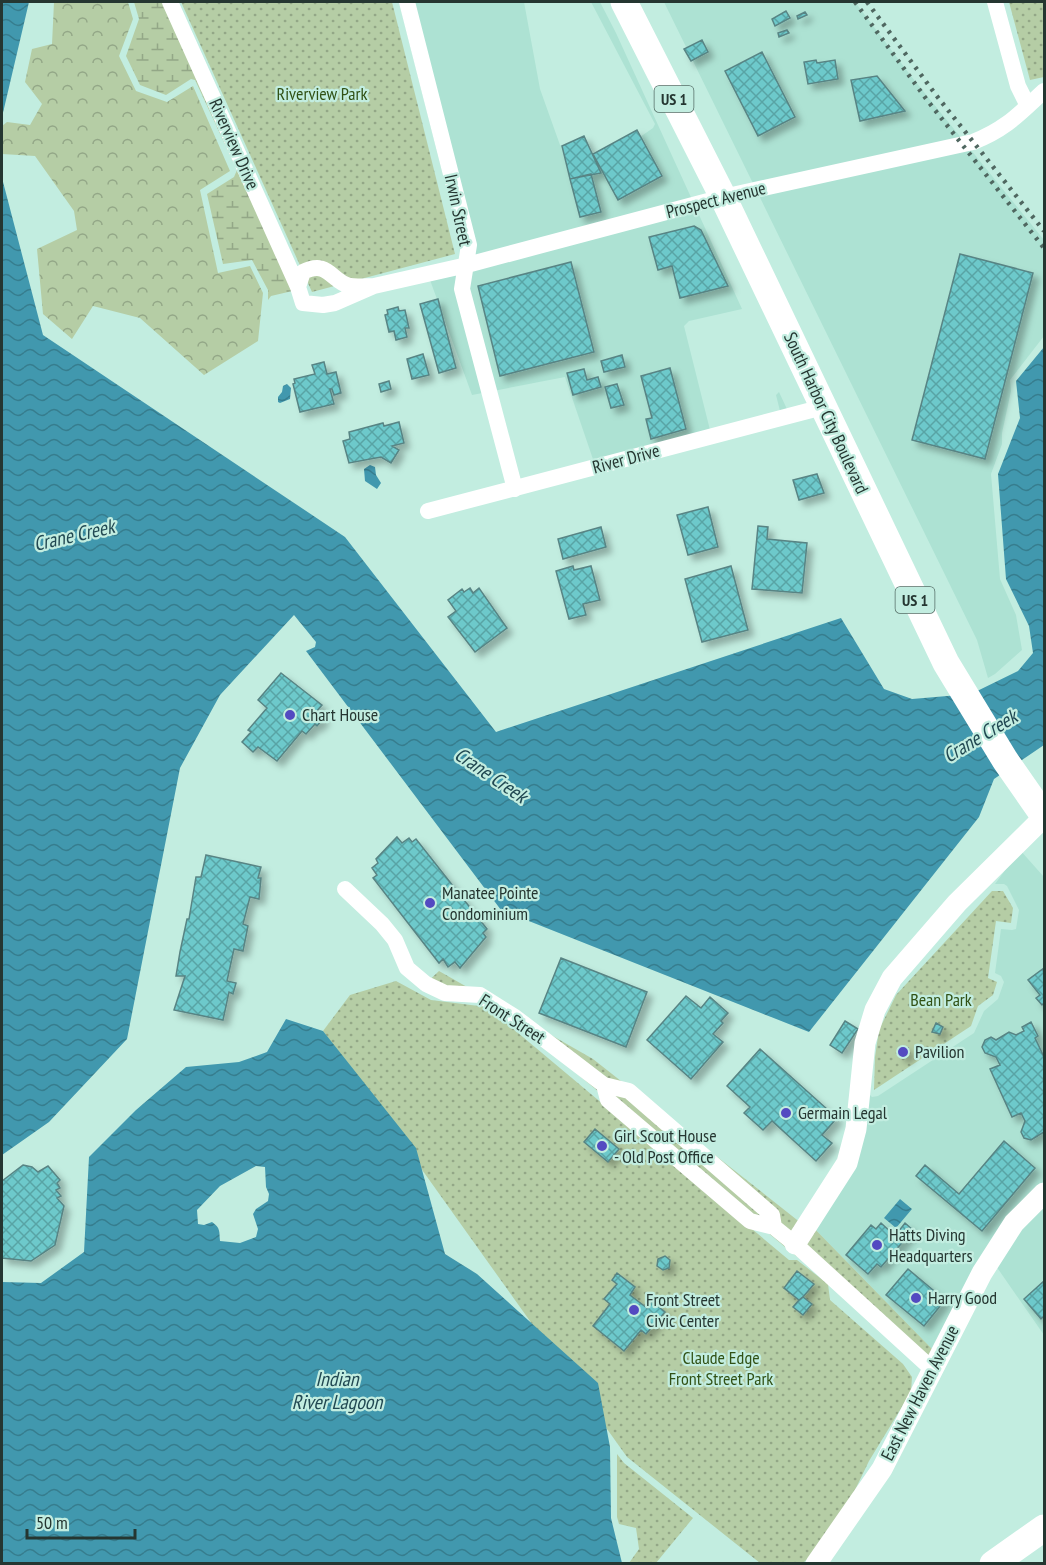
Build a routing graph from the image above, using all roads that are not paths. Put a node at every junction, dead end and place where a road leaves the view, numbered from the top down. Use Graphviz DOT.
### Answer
graph roads {
  1 [pos="170,2"];
  2 [pos="407,2"];
  3 [pos="624,2"];
  4 [pos="995,2"];
  5 [pos="1044,91"];
  6 [pos="1028,106"];
  7 [pos="723,197"];
  8 [pos="467,265"];
  9 [pos="374,286"];
  10 [pos="298,287"];
  11 [pos="823,407"];
  12 [pos="515,489"];
  13 [pos="428,511"];
  14 [pos="1044,817"];
  15 [pos="345,889"];
  16 [pos="1044,1193"];
  17 [pos="795,1244"];
  18 [pos="932,1369"];
  19 [pos="1044,1528"];
  20 [pos="816,1563"];
  21 [pos="993,1563"];
  1 -- 10 [label="street, Riverview Drive"];
  2 -- 8 [label="street, Irwin Street"];
  3 -- 7 [label="main road, South Harbor City Boulevard / US 1"];
  4 -- 6 [label="street"];
  5 -- 6 [label="street, Prospect Avenue"];
  6 -- 7 [label="street, Prospect Avenue"];
  7 -- 8 [label="street, Prospect Avenue"];
  7 -- 11 [label="main road, South Harbor City Boulevard / US 1"];
  8 -- 9 [label="street, Prospect Avenue"];
  8 -- 12 [label="street, Irwin Street"];
  9 -- 10 [label="street, Prospect Avenue"];
  9 -- 10 [label="street, Prospect Avenue"];
  11 -- 12 [label="street, River Drive"];
  11 -- 14 [label="main road, South Harbor City Boulevard / US 1"];
  12 -- 13 [label="street, River Drive"];
  14 -- 17 [label="street"];
  15 -- 17 [label="street, Front Street"];
  16 -- 18 [label="street, East New Haven Avenue"];
  17 -- 18 [label="street, Front Street"];
  18 -- 20 [label="street, East New Haven Avenue"];
  19 -- 21 [label="main road"];
}
